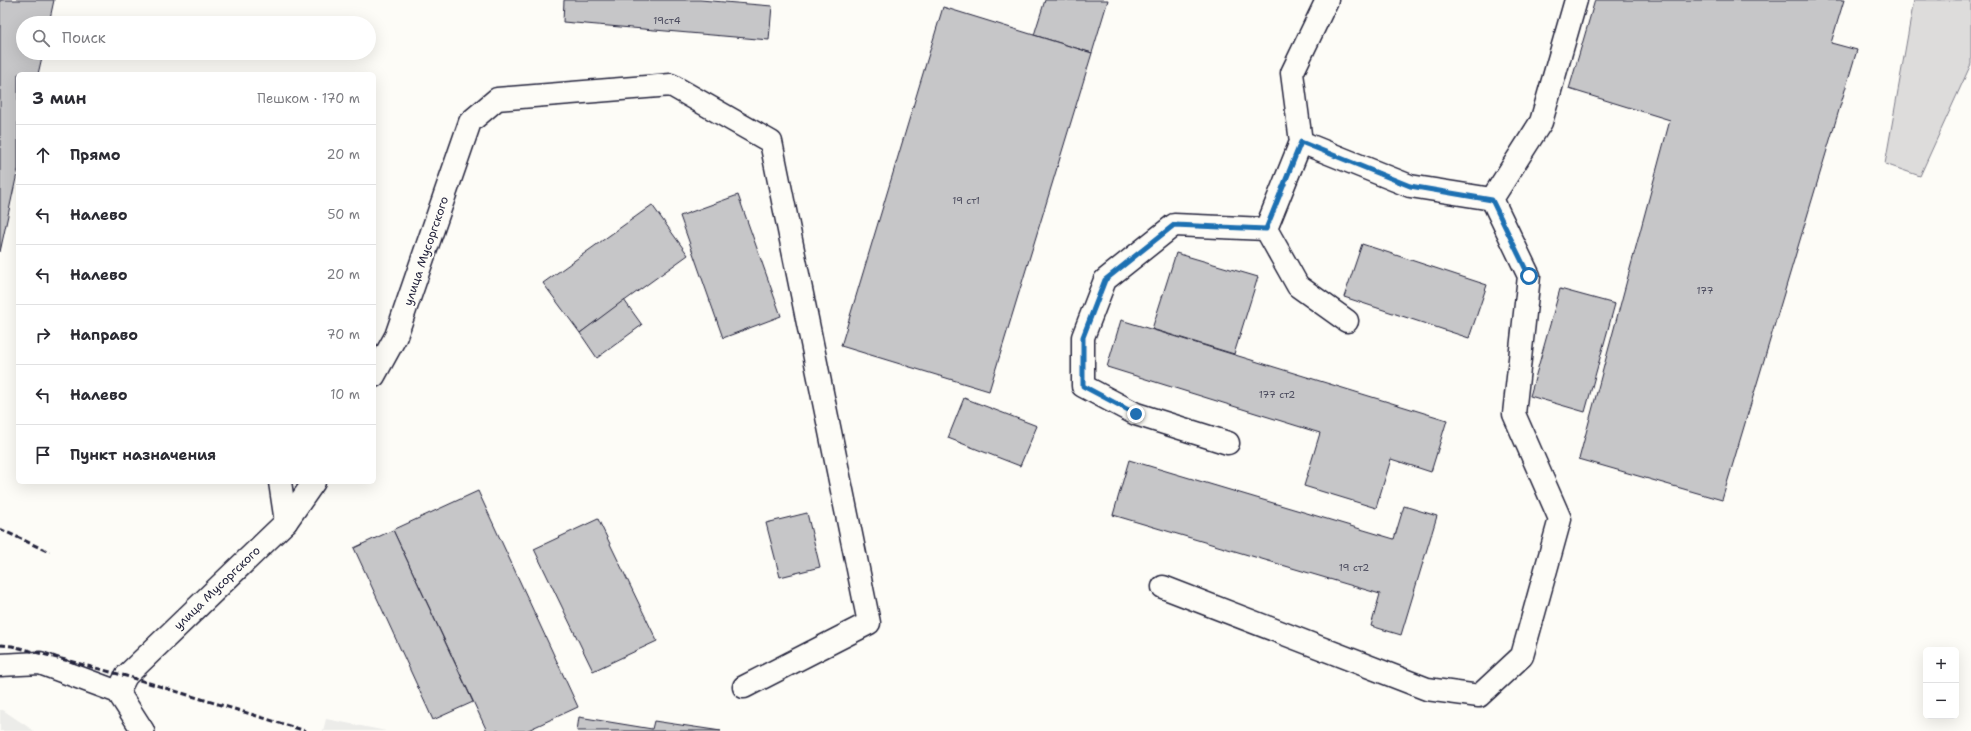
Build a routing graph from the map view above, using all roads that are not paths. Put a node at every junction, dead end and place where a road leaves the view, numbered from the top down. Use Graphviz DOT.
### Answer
graph roads {
  1 [pos="1327,0"];
  2 [pos="1576,0"];
  3 [pos="1301,142"];
  4 [pos="1492,200"];
  5 [pos="1266,229"];
  6 [pos="1347,321"];
  7 [pos="376,372"];
  8 [pos="1228,443"];
  9 [pos="280,484"];
  10 [pos="313,484"];
  11 [pos="286,522"];
  12 [pos="1163,587"];
  13 [pos="0,665"];
  14 [pos="744,687"];
  15 [pos="118,692"];
  16 [pos="142,731"];
  1 -- 3 [label="lane"];
  2 -- 4 [label="lane"];
  3 -- 4 [label="lane"];
  3 -- 5 [label="lane"];
  4 -- 12 [label="lane"];
  5 -- 6 [label="lane"];
  5 -- 8 [label="lane"];
  7 -- 14 [label="lane, улица Мусоргского"];
  9 -- 11 [label="lane"];
  10 -- 11 [label="lane, улица Мусоргского"];
  11 -- 15 [label="lane, улица Мусоргского"];
  13 -- 15 [label="lane"];
  15 -- 16 [label="lane"];
}
